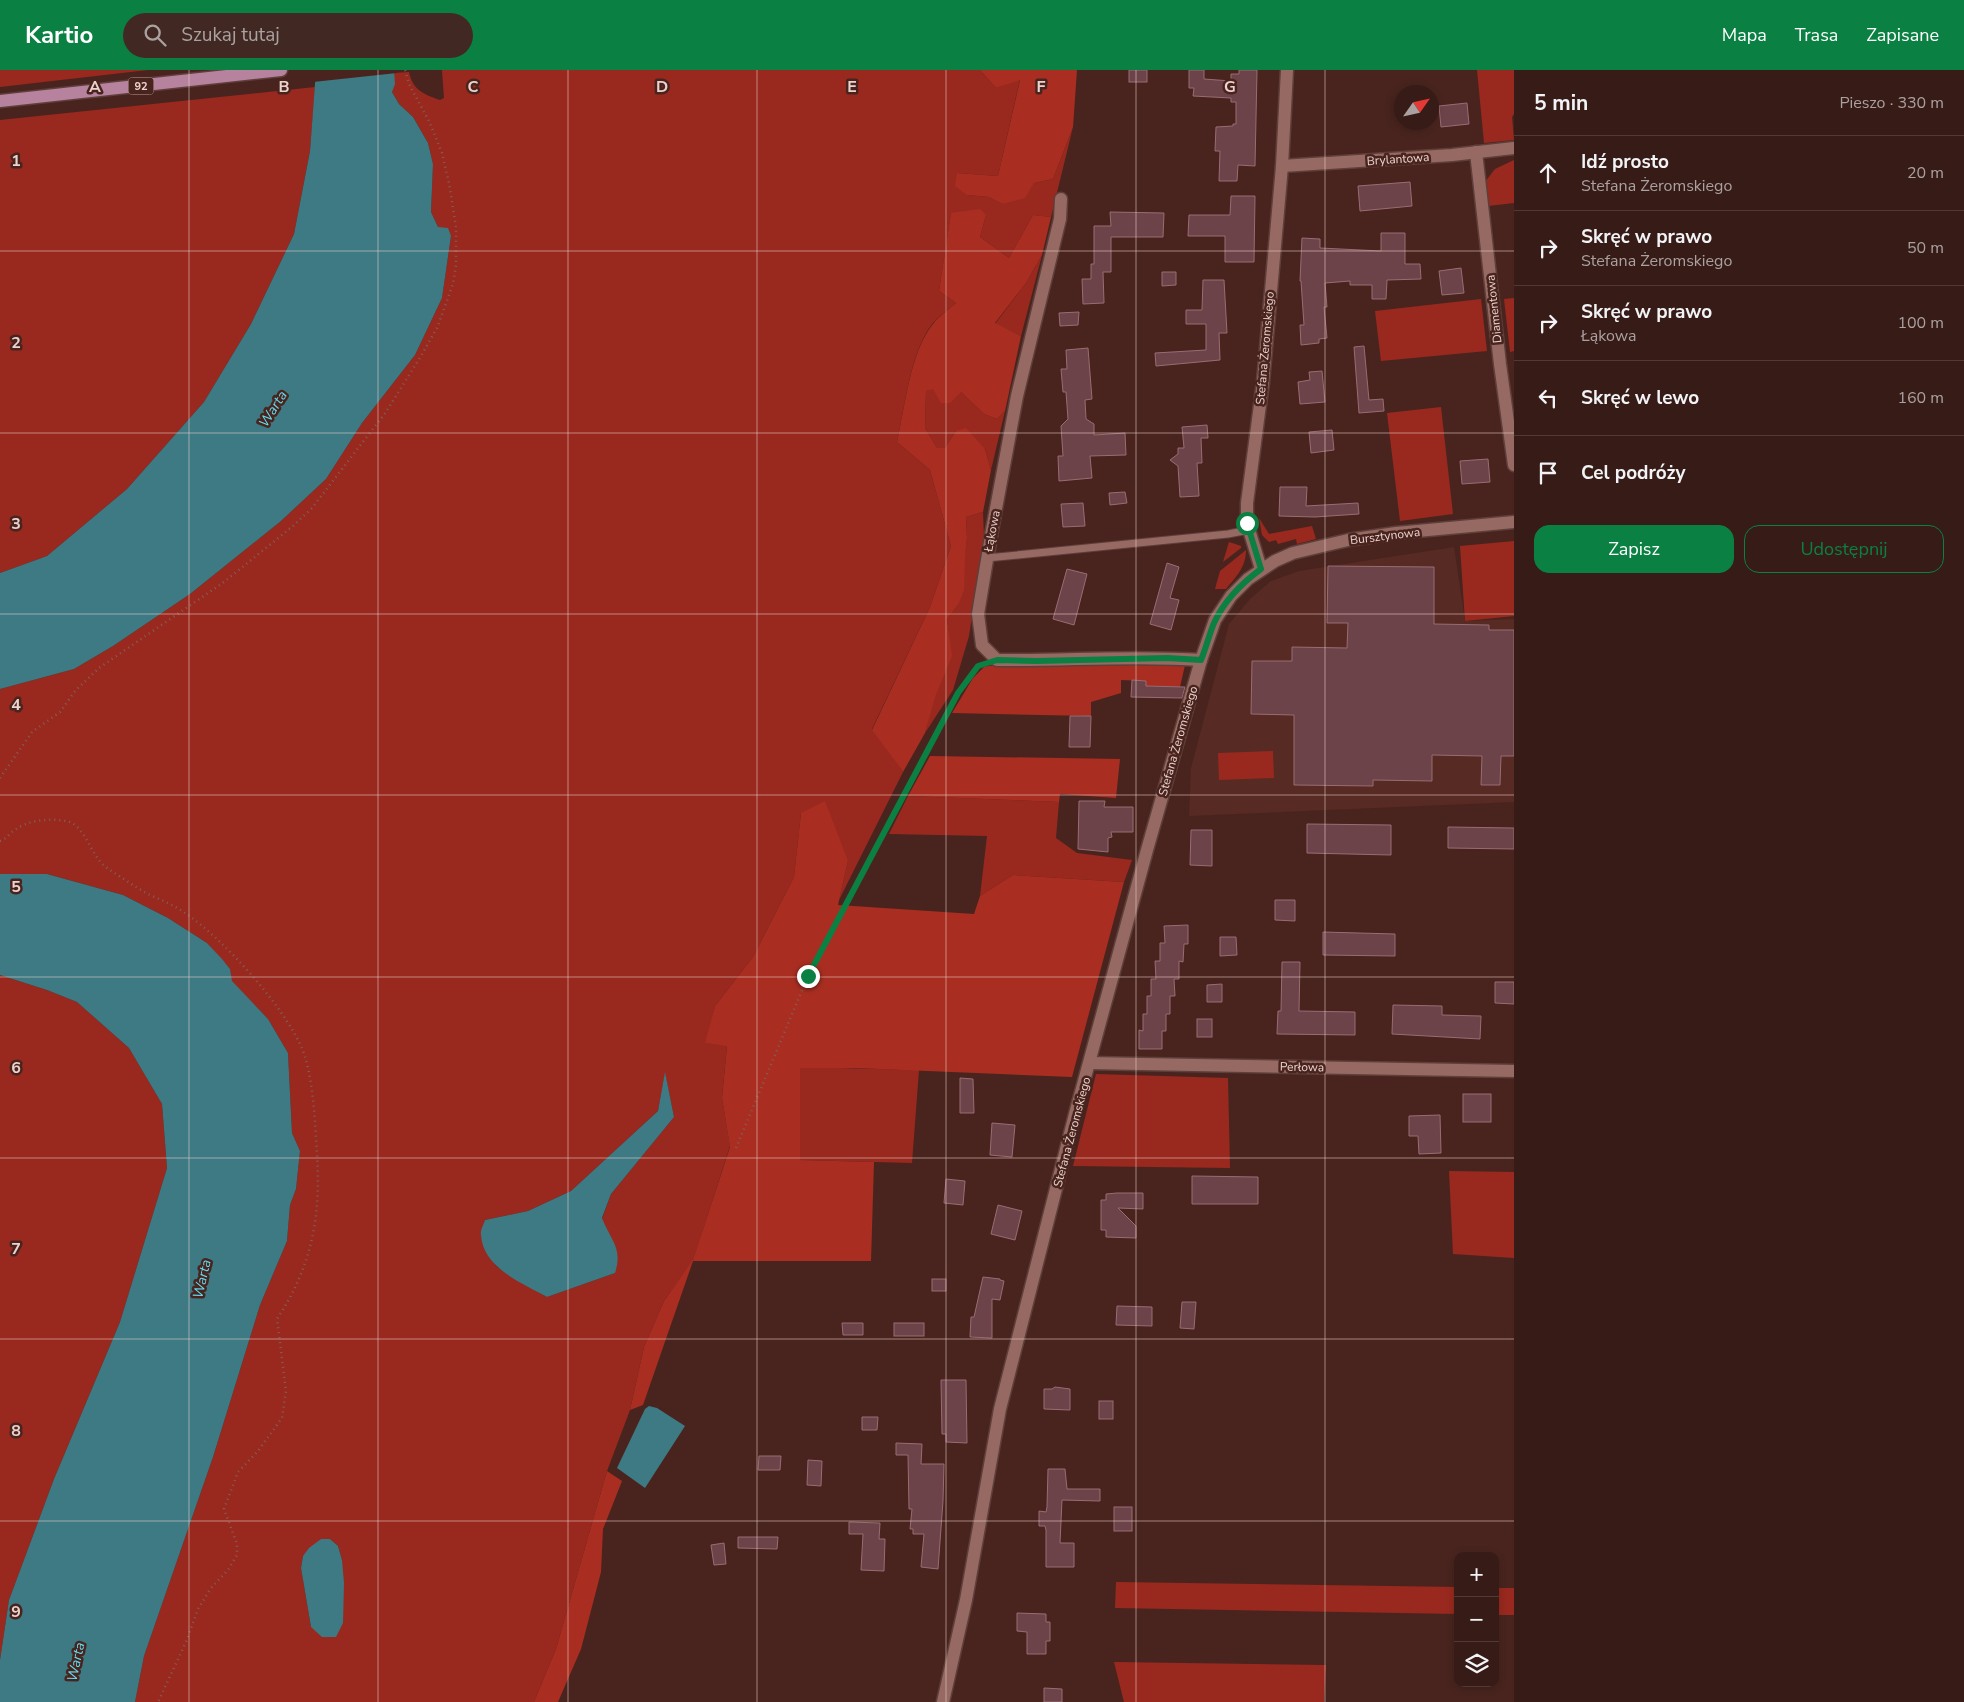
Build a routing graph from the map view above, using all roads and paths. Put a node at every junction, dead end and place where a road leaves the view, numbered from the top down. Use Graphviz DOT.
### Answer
graph roads {
  1 [pos="282,70"];
  2 [pos="405,70"];
  3 [pos="1287,70"];
  4 [pos="0,101"];
  5 [pos="1514,148"];
  6 [pos="1476,152"];
  7 [pos="1282,166"];
  8 [pos="1061,199"];
  9 [pos="1514,465"];
  10 [pos="1514,522"];
  11 [pos="1249,530"];
  12 [pos="987,558"];
  13 [pos="1261,569"];
  14 [pos="997,660"];
  15 [pos="1201,660"];
  16 [pos="0,778"];
  17 [pos="0,840"];
  18 [pos="1090,1063"];
  19 [pos="1514,1071"];
  20 [pos="736,1148"];
  21 [pos="158,1702"];
  22 [pos="943,1702"];
  1 -- 4 [label="main road, 92"];
  2 -- 16 [label="path"];
  3 -- 7 [label="street, Stefana Żeromskiego"];
  5 -- 6 [label="street, Brylantowa"];
  6 -- 7 [label="street, Brylantowa"];
  6 -- 9 [label="street, Diamentowa"];
  7 -- 11 [label="street, Stefana Żeromskiego"];
  8 -- 12 [label="street, Łąkowa"];
  10 -- 13 [label="street, Bursztynowa"];
  11 -- 12 [label="lane"];
  11 -- 13 [label="street, Stefana Żeromskiego"];
  12 -- 14 [label="street, Łąkowa"];
  13 -- 15 [label="street, Stefana Żeromskiego"];
  14 -- 15 [label="street"];
  14 -- 20 [label="path"];
  15 -- 18 [label="street, Stefana Żeromskiego"];
  17 -- 21 [label="path"];
  18 -- 19 [label="street, Perłowa"];
  18 -- 22 [label="street, Stefana Żeromskiego"];
}
